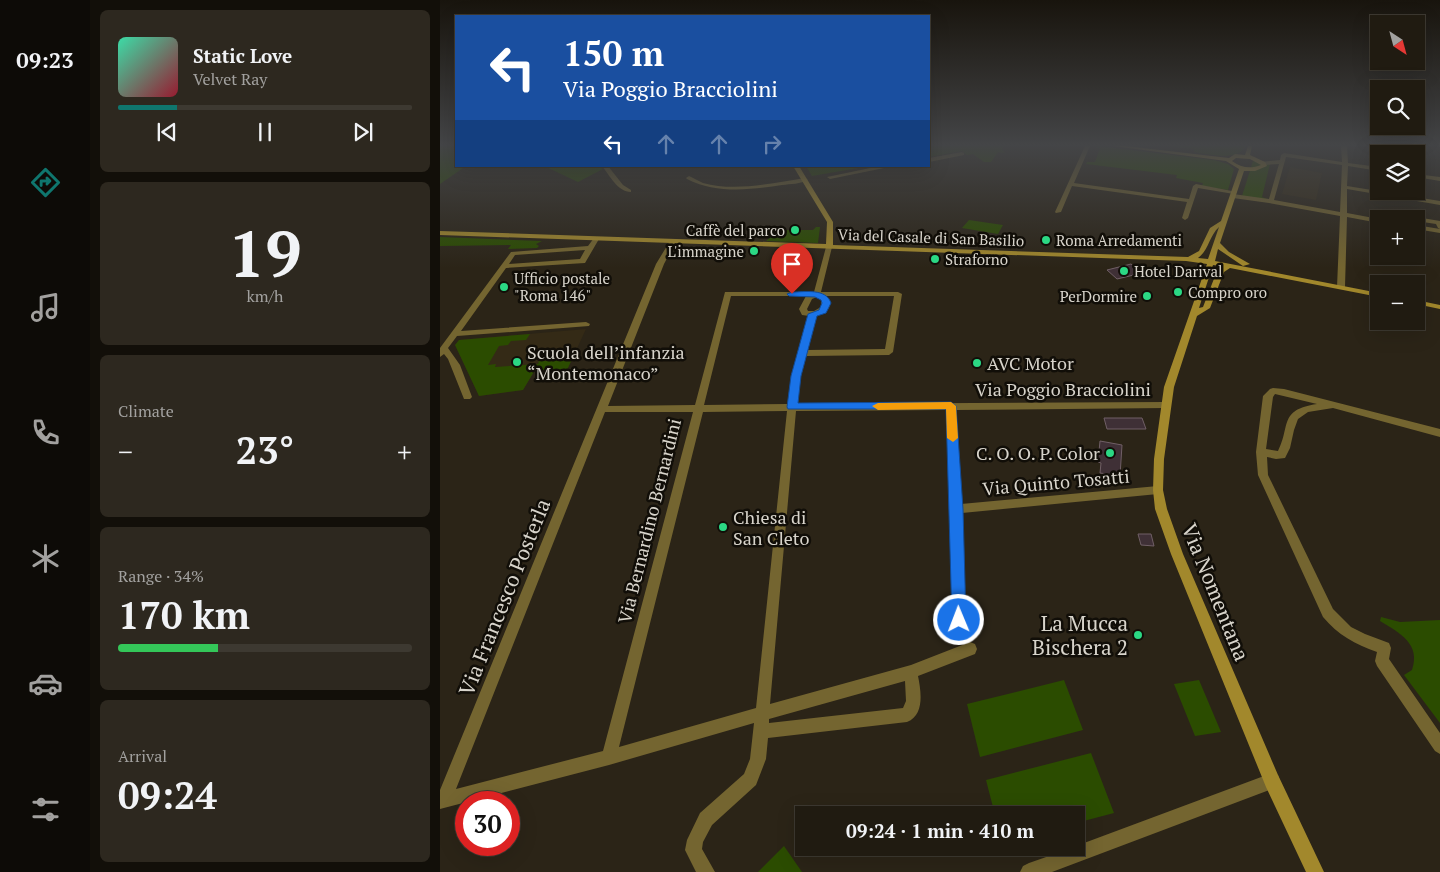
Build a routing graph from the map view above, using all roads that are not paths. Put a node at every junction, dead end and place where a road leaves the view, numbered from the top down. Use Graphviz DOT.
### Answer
graph roads {
  1 [pos="622,187"];
  2 [pos="809,187"];
  3 [pos="1069,187"];
  4 [pos="1089,187"];
  5 [pos="1196,187"];
  6 [pos="1199,187"];
  7 [pos="1236,187"];
  8 [pos="1275,187"];
  9 [pos="1344,187"];
  10 [pos="629,191"];
  11 [pos="1233,194"];
  12 [pos="1271,199"];
  13 [pos="1191,201"];
  14 [pos="1440,203"];
  15 [pos="1058,212"];
  16 [pos="1343,215"];
  17 [pos="1185,218"];
  18 [pos="1370,220"];
  19 [pos="1425,221"];
  20 [pos="1224,222"];
  21 [pos="1425,228"];
  22 [pos="1440,229"];
  23 [pos="440,233"];
  24 [pos="596,239"];
  25 [pos="672,241"];
  26 [pos="1217,244"];
  27 [pos="829,247"];
  28 [pos="589,248"];
  29 [pos="1186,259"];
  30 [pos="1211,262"];
  31 [pos="1229,265"];
  32 [pos="505,266"];
  33 [pos="1266,272"];
  34 [pos="1341,287"];
  35 [pos="1370,293"];
  36 [pos="817,294"];
  37 [pos="1425,304"];
  38 [pos="1440,307"];
  39 [pos="813,314"];
  40 [pos="1193,315"];
  41 [pos="586,324"];
  42 [pos="454,334"];
  43 [pos="442,352"];
  44 [pos="802,353"];
  45 [pos="467,398"];
  46 [pos="1166,405"];
  47 [pos="951,406"];
  48 [pos="1341,406"];
  49 [pos="792,407"];
  50 [pos="698,408"];
  51 [pos="601,409"];
  52 [pos="1440,434"];
  53 [pos="1261,452"];
  54 [pos="1158,490"];
  55 [pos="956,509"];
  56 [pos="960,638"];
  57 [pos="970,649"];
  58 [pos="911,672"];
  59 [pos="762,713"];
  60 [pos="761,731"];
  61 [pos="1440,746"];
  62 [pos="608,757"];
  63 [pos="1272,781"];
  64 [pos="442,801"];
  65 [pos="706,872"];
  66 [pos="1029,872"];
  67 [pos="1315,872"];
  1 -- 10 [label="street"];
  2 -- 27 [label="street"];
  3 -- 15 [label="street"];
  4 -- 13 [label="street"];
  5 -- 13 [label="street"];
  6 -- 11 [label="street"];
  7 -- 11 [label="street, Via Nomentana"];
  8 -- 12 [label="street"];
  9 -- 14 [label="street"];
  9 -- 16 [label="street"];
  11 -- 12 [label="street"];
  11 -- 20 [label="street, Via Nomentana"];
  12 -- 16 [label="street"];
  13 -- 17 [label="street"];
  16 -- 18 [label="street"];
  16 -- 34 [label="street"];
  19 -- 22 [label="street"];
  20 -- 26 [label="street, Via Nomentana"];
  20 -- 29 [label="street, Via Nomentana"];
  21 -- 22 [label="street"];
  23 -- 24 [label="street, Via del Casale di San Basilio"];
  24 -- 25 [label="street, Via del Casale di San Basilio"];
  24 -- 28 [label="street"];
  25 -- 27 [label="street, Via del Casale di San Basilio"];
  25 -- 51 [label="street, Via Francesco Posterla"];
  26 -- 30 [label="street, Via Nomentana"];
  26 -- 33 [label="street"];
  27 -- 29 [label="street, Via del Casale di San Basilio"];
  27 -- 36 [label="street"];
  28 -- 32 [label="street"];
  28 -- 32 [label="street"];
  29 -- 30 [label="street, Via del Casale di San Basilio"];
  30 -- 31 [label="street, Via del Casale di San Basilio"];
  30 -- 40 [label="street, Via Nomentana"];
  31 -- 33 [label="street, Via del Casale di San Basilio"];
  31 -- 40 [label="street, Via Nomentana"];
  32 -- 42 [label="street"];
  33 -- 34 [label="street"];
  34 -- 35 [label="street"];
  36 -- 39 [label="street"];
  36 -- 39 [label="street"];
  36 -- 44 [label="street"];
  36 -- 50 [label="street, Via Bernardino Bernardini"];
  37 -- 38 [label="street"];
  39 -- 44 [label="street"];
  40 -- 46 [label="street, Via Nomentana"];
  41 -- 42 [label="street"];
  42 -- 43 [label="street"];
  43 -- 45 [label="street"];
  44 -- 49 [label="street"];
  46 -- 47 [label="street, Via Poggio Bracciolini"];
  46 -- 54 [label="street, Via Nomentana"];
  47 -- 49 [label="street, Via Poggio Bracciolini"];
  47 -- 55 [label="street"];
  48 -- 52 [label="street"];
  48 -- 53 [label="street"];
  48 -- 53 [label="street"];
  49 -- 50 [label="street, Via Poggio Bracciolini"];
  49 -- 59 [label="street"];
  50 -- 51 [label="street, Via Poggio Bracciolini"];
  50 -- 62 [label="street, Via Bernardino Bernardini"];
  51 -- 64 [label="street, Via Francesco Posterla"];
  53 -- 61 [label="street"];
  54 -- 55 [label="street, Via Quinto Tosatti"];
  54 -- 63 [label="street, Via Nomentana"];
  55 -- 56 [label="street"];
  57 -- 58 [label="street"];
  58 -- 59 [label="street"];
  58 -- 60 [label="street"];
  59 -- 60 [label="street"];
  59 -- 62 [label="street"];
  60 -- 65 [label="street"];
  62 -- 64 [label="street"];
  63 -- 66 [label="street"];
  63 -- 67 [label="street, Via Nomentana"];
}
